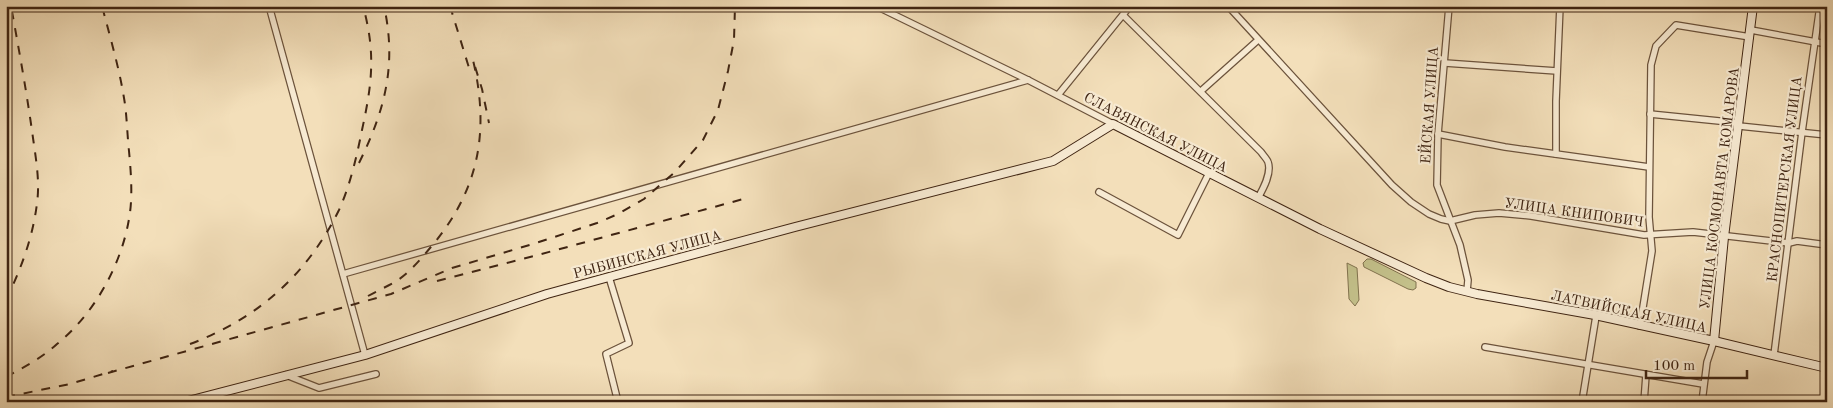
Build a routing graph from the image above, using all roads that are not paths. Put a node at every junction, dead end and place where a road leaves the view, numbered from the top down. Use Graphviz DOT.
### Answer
graph roads {
  1 [pos="269,6"];
  2 [pos="876,6"];
  3 [pos="1130,6"];
  4 [pos="1449,6"];
  5 [pos="1560,6"];
  6 [pos="1753,6"];
  7 [pos="1820,6"];
  8 [pos="1230,7"];
  9 [pos="1124,16"];
  10 [pos="1750,33"];
  11 [pos="1258,40"];
  12 [pos="1815,42"];
  13 [pos="1827,44"];
  14 [pos="1445,63"];
  15 [pos="1557,71"];
  16 [pos="1028,80"];
  17 [pos="1201,91"];
  18 [pos="1058,95"];
  19 [pos="1650,114"];
  20 [pos="1113,124"];
  21 [pos="1739,125"];
  22 [pos="1802,132"];
  23 [pos="1438,134"];
  24 [pos="1827,135"];
  25 [pos="1556,154"];
  26 [pos="1650,167"];
  27 [pos="1209,173"];
  28 [pos="1099,192"];
  29 [pos="1258,198"];
  30 [pos="1450,221"];
  31 [pos="1651,235"];
  32 [pos="1724,236"];
  33 [pos="1789,243"];
  34 [pos="1827,245"];
  35 [pos="343,274"];
  36 [pos="609,277"];
  37 [pos="1426,278"];
  38 [pos="1466,291"];
  39 [pos="1596,316"];
  40 [pos="1640,326"];
  41 [pos="1714,341"];
  42 [pos="1485,346"];
  43 [pos="365,355"];
  44 [pos="1774,355"];
  45 [pos="1588,363"];
  46 [pos="1827,368"];
  47 [pos="376,374"];
  48 [pos="286,375"];
  49 [pos="1646,375"];
  50 [pos="1703,384"];
  51 [pos="184,402"];
  52 [pos="618,402"];
  53 [pos="1582,402"];
  54 [pos="1644,402"];
  55 [pos="1702,402"];
  1 -- 35 [label="street"];
  2 -- 16 [label="street, СЛАВЯНСКАЯ УЛИЦА"];
  3 -- 9 [label="street"];
  4 -- 14 [label="street, ЕЙСКАЯ УЛИЦА"];
  5 -- 15 [label="street"];
  6 -- 10 [label="main road, УЛИЦА КОСМОНАВТА КОМАРОВА"];
  7 -- 12 [label="street, КРАСНОПИТЕРСКАЯ УЛИЦА"];
  8 -- 11 [label="street"];
  9 -- 17 [label="street"];
  9 -- 18 [label="street"];
  10 -- 12 [label="street"];
  10 -- 19 [label="street"];
  10 -- 21 [label="main road, УЛИЦА КОСМОНАВТА КОМАРОВА"];
  11 -- 17 [label="street"];
  11 -- 30 [label="street"];
  12 -- 13 [label="street"];
  12 -- 22 [label="street, КРАСНОПИТЕРСКАЯ УЛИЦА"];
  14 -- 15 [label="street"];
  14 -- 23 [label="street, ЕЙСКАЯ УЛИЦА"];
  15 -- 25 [label="street"];
  16 -- 18 [label="street, СЛАВЯНСКАЯ УЛИЦА"];
  16 -- 35 [label="street"];
  17 -- 29 [label="street"];
  18 -- 20 [label="street, СЛАВЯНСКАЯ УЛИЦА"];
  19 -- 21 [label="street"];
  19 -- 26 [label="street"];
  20 -- 27 [label="main road, СЛАВЯНСКАЯ УЛИЦА"];
  20 -- 36 [label="main road, РЫБИНСКАЯ УЛИЦА"];
  21 -- 22 [label="street"];
  21 -- 32 [label="main road, УЛИЦА КОСМОНАВТА КОМАРОВА"];
  22 -- 24 [label="street"];
  22 -- 33 [label="street, КРАСНОПИТЕРСКАЯ УЛИЦА"];
  23 -- 25 [label="street"];
  23 -- 30 [label="street, ЕЙСКАЯ УЛИЦА"];
  25 -- 26 [label="street"];
  26 -- 31 [label="street"];
  27 -- 28 [label="street"];
  27 -- 29 [label="main road, СЛАВЯНСКАЯ УЛИЦА"];
  29 -- 37 [label="main road, СЛАВЯНСКАЯ УЛИЦА"];
  30 -- 31 [label="street, УЛИЦА КНИПОВИЧ"];
  30 -- 38 [label="street, ЕЙСКАЯ УЛИЦА"];
  31 -- 32 [label="street, УЛИЦА КНИПОВИЧ"];
  31 -- 40 [label="street"];
  32 -- 33 [label="street, УЛИЦА КНИПОВИЧ"];
  32 -- 41 [label="main road, УЛИЦА КОСМОНАВТА КОМАРОВА"];
  33 -- 34 [label="street, УЛИЦА КНИПОВИЧ"];
  33 -- 44 [label="street, КРАСНОПИТЕРСКАЯ УЛИЦА"];
  35 -- 43 [label="street"];
  36 -- 43 [label="main road, РЫБИНСКАЯ УЛИЦА"];
  36 -- 52 [label="street"];
  37 -- 38 [label="main road, ЛАТВИЙСКАЯ УЛИЦА"];
  38 -- 39 [label="main road, ЛАТВИЙСКАЯ УЛИЦА"];
  39 -- 40 [label="main road, ЛАТВИЙСКАЯ УЛИЦА"];
  39 -- 45 [label="street"];
  40 -- 41 [label="main road, ЛАТВИЙСКАЯ УЛИЦА"];
  41 -- 44 [label="main road, ЛАТВИЙСКАЯ УЛИЦА"];
  41 -- 50 [label="street, УЛИЦА КОСМОНАВТА КОМАРОВА"];
  42 -- 45 [label="street"];
  43 -- 48 [label="main road, РЫБИНСКАЯ УЛИЦА"];
  44 -- 46 [label="main road, ЛАТВИЙСКАЯ УЛИЦА"];
  45 -- 49 [label="street"];
  45 -- 53 [label="street"];
  47 -- 48 [label="street"];
  48 -- 51 [label="main road, РЫБИНСКАЯ УЛИЦА"];
  49 -- 50 [label="street"];
  49 -- 54 [label="street"];
  50 -- 55 [label="street, УЛИЦА КОСМОНАВТА КОМАРОВА"];
}
